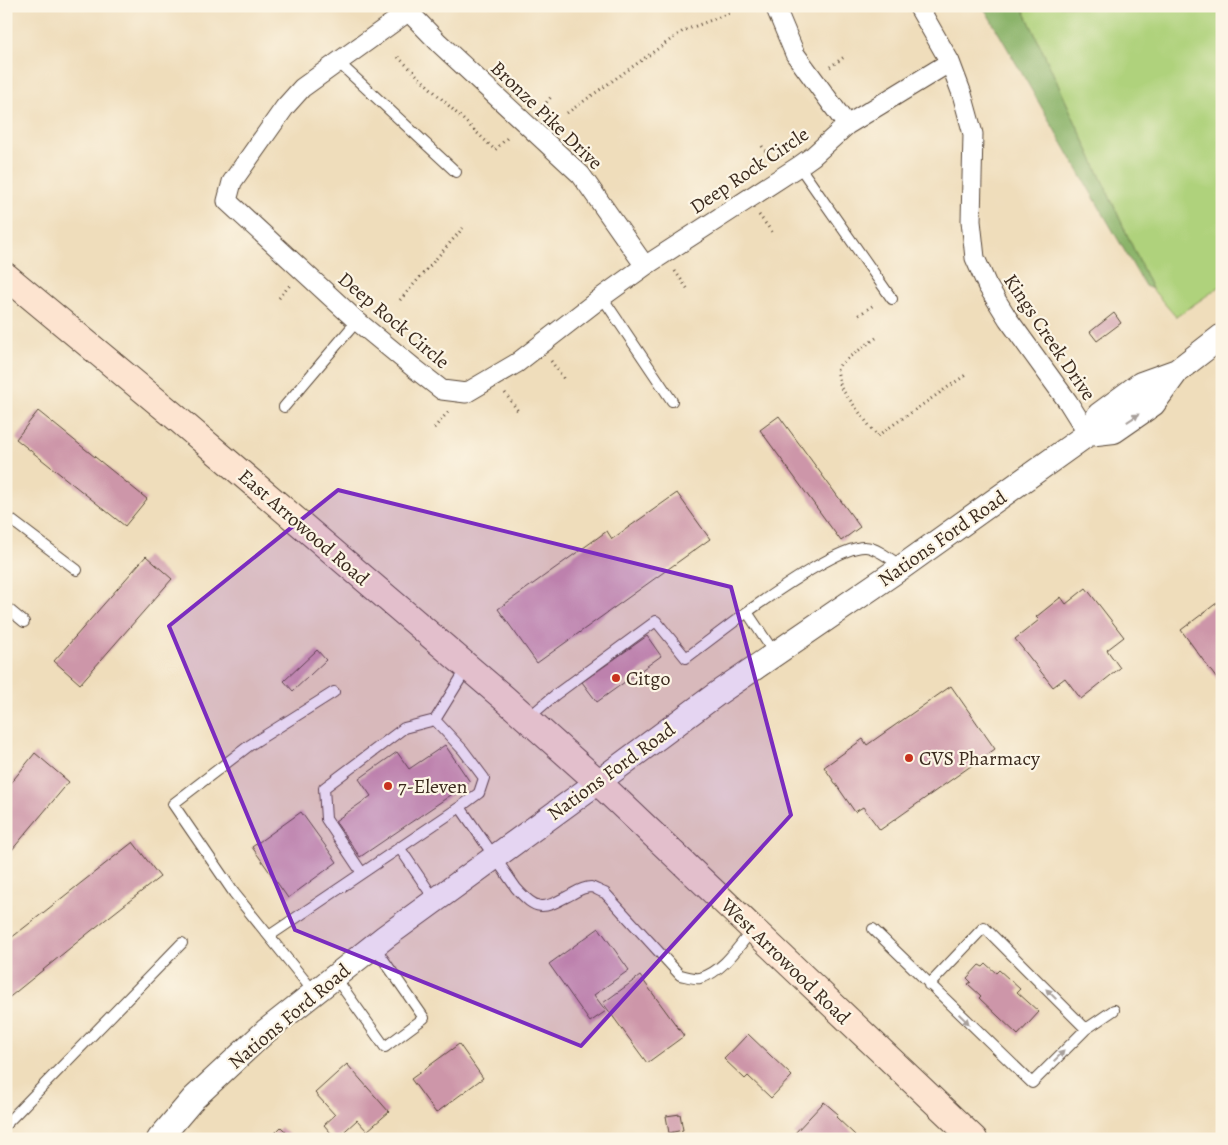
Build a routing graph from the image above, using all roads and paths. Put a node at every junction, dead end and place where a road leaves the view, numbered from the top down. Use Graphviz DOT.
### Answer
graph roads {
  1 [pos="775,6"];
  2 [pos="918,6"];
  3 [pos="410,8"];
  4 [pos="732,12"];
  5 [pos="398,58"];
  6 [pos="338,62"];
  7 [pos="950,62"];
  8 [pos="567,113"];
  9 [pos="847,125"];
  10 [pos="511,133"];
  11 [pos="799,166"];
  12 [pos="456,172"];
  13 [pos="463,228"];
  14 [pos="645,266"];
  15 [pos="6,276"];
  16 [pos="602,297"];
  17 [pos="892,299"];
  18 [pos="400,300"];
  19 [pos="357,320"];
  20 [pos="1222,336"];
  21 [pos="876,338"];
  22 [pos="967,374"];
  23 [pos="672,401"];
  24 [pos="284,407"];
  25 [pos="1088,434"];
  26 [pos="6,516"];
  27 [pos="902,567"];
  28 [pos="77,570"];
  29 [pos="6,607"];
  30 [pos="747,612"];
  31 [pos="24,622"];
  32 [pos="775,654"];
  33 [pos="467,667"];
  34 [pos="334,692"];
  35 [pos="527,719"];
  36 [pos="435,720"];
  37 [pos="598,782"];
  38 [pos="460,806"];
  39 [pos="399,848"];
  40 [pos="495,857"];
  41 [pos="362,873"];
  42 [pos="435,901"];
  43 [pos="753,929"];
  44 [pos="873,929"];
  45 [pos="269,936"];
  46 [pos="182,943"];
  47 [pos="374,946"];
  48 [pos="334,976"];
  49 [pos="929,985"];
  50 [pos="314,992"];
  51 [pos="1114,1010"];
  52 [pos="1086,1029"];
  53 [pos="6,1124"];
  54 [pos="159,1139"];
  55 [pos="974,1139"];
  1 -- 9 [label="street"];
  2 -- 7 [label="street, Kings Creek Drive"];
  3 -- 6 [label="street, Deep Rock Circle"];
  3 -- 14 [label="street, Bronze Pike Drive"];
  4 -- 8 [label="path"];
  5 -- 10 [label="path"];
  6 -- 12 [label="lane"];
  6 -- 19 [label="street, Deep Rock Circle"];
  7 -- 9 [label="street, Deep Rock Circle"];
  7 -- 25 [label="street, Kings Creek Drive"];
  9 -- 11 [label="street, Deep Rock Circle"];
  11 -- 14 [label="street, Deep Rock Circle"];
  11 -- 17 [label="lane"];
  13 -- 18 [label="path"];
  14 -- 16 [label="street, Deep Rock Circle"];
  15 -- 33 [label="main road, East Arrowood Road"];
  16 -- 19 [label="street, Deep Rock Circle"];
  16 -- 23 [label="lane"];
  19 -- 24 [label="lane"];
  20 -- 25 [label="street, Nations Ford Road"];
  21 -- 22 [label="path"];
  25 -- 27 [label="street, Nations Ford Road"];
  26 -- 28 [label="lane"];
  27 -- 30 [label="lane"];
  27 -- 32 [label="street, Nations Ford Road"];
  29 -- 31 [label="lane"];
  30 -- 32 [label="lane"];
  30 -- 35 [label="lane"];
  32 -- 37 [label="street, Nations Ford Road"];
  33 -- 35 [label="main road, East Arrowood Road"];
  33 -- 36 [label="lane"];
  34 -- 45 [label="lane"];
  35 -- 37 [label="main road, East Arrowood Road"];
  36 -- 38 [label="lane"];
  36 -- 41 [label="lane"];
  37 -- 40 [label="street, Nations Ford Road"];
  37 -- 43 [label="main road, West Arrowood Road"];
  38 -- 39 [label="lane"];
  38 -- 40 [label="lane"];
  39 -- 41 [label="lane"];
  39 -- 42 [label="lane"];
  40 -- 42 [label="street, Nations Ford Road"];
  40 -- 43 [label="lane"];
  41 -- 45 [label="lane"];
  42 -- 47 [label="street, Nations Ford Road"];
  43 -- 55 [label="main road, West Arrowood Road"];
  44 -- 49 [label="lane"];
  45 -- 50 [label="lane"];
  46 -- 53 [label="lane"];
  47 -- 48 [label="street, Nations Ford Road"];
  47 -- 48 [label="lane"];
  48 -- 50 [label="street, Nations Ford Road"];
  49 -- 52 [label="lane, one-way"];
  52 -- 49 [label="lane, one-way"];
  50 -- 54 [label="street, Nations Ford Road"];
  51 -- 52 [label="lane"];
}
